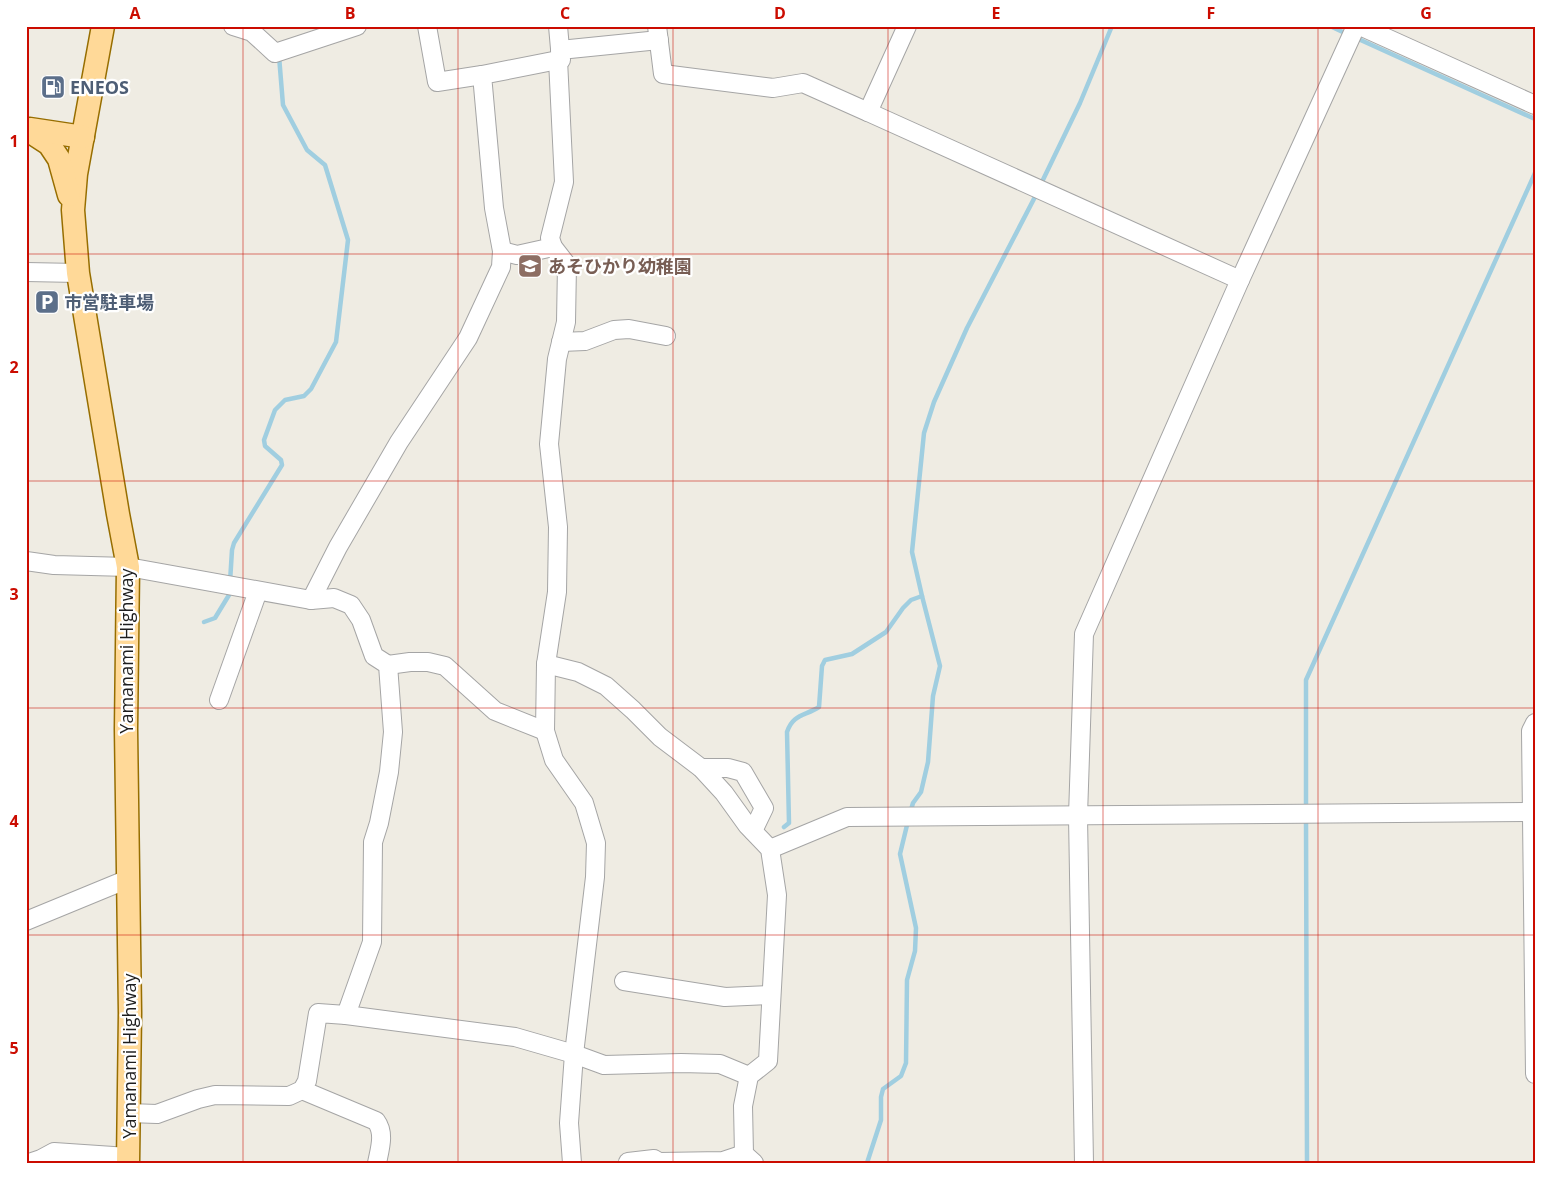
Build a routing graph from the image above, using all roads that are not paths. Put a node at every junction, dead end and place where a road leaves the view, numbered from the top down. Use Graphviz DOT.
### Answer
graph roads {
  1 [pos="102,26"];
  2 [pos="233,26"];
  3 [pos="358,26"];
  4 [pos="427,26"];
  5 [pos="558,26"];
  6 [pos="908,26"];
  7 [pos="1356,26"];
  8 [pos="1360,26"];
  9 [pos="252,29"];
  10 [pos="658,33"];
  11 [pos="559,55"];
  12 [pos="482,75"];
  13 [pos="1535,105"];
  14 [pos="868,112"];
  15 [pos="26,129"];
  16 [pos="83,137"];
  17 [pos="73,210"];
  18 [pos="553,247"];
  19 [pos="502,251"];
  20 [pos="26,263"];
  21 [pos="77,266"];
  22 [pos="26,272"];
  23 [pos="1240,280"];
  24 [pos="666,336"];
  25 [pos="561,342"];
  26 [pos="26,561"];
  27 [pos="128,567"];
  28 [pos="258,590"];
  29 [pos="311,600"];
  30 [pos="546,664"];
  31 [pos="388,665"];
  32 [pos="219,700"];
  33 [pos="1535,723"];
  34 [pos="545,731"];
  35 [pos="701,768"];
  36 [pos="1534,811"];
  37 [pos="1078,816"];
  38 [pos="753,831"];
  39 [pos="770,849"];
  40 [pos="128,879"];
  41 [pos="26,922"];
  42 [pos="624,981"];
  43 [pos="772,995"];
  44 [pos="346,1015"];
  45 [pos="574,1054"];
  46 [pos="1535,1074"];
  47 [pos="749,1076"];
  48 [pos="302,1090"];
  49 [pos="129,1114"];
  50 [pos="749,1158"];
  51 [pos="128,1160"];
  52 [pos="628,1162"];
  53 [pos="28,1163"];
  54 [pos="378,1163"];
  55 [pos="572,1163"];
  56 [pos="1084,1163"];
  1 -- 16 [label="main road, Yamanami Highway"];
  2 -- 9 [label="street"];
  3 -- 9 [label="street"];
  4 -- 12 [label="street"];
  5 -- 11 [label="street"];
  6 -- 14 [label="street"];
  7 -- 23 [label="street"];
  8 -- 13 [label="street"];
  10 -- 11 [label="street"];
  10 -- 14 [label="street"];
  11 -- 12 [label="street"];
  11 -- 18 [label="street"];
  12 -- 19 [label="street"];
  14 -- 23 [label="street"];
  15 -- 16 [label="main road"];
  15 -- 17 [label="main road"];
  16 -- 17 [label="main road, Yamanami Highway"];
  17 -- 21 [label="main road, Yamanami Highway"];
  18 -- 19 [label="street"];
  18 -- 25 [label="street"];
  19 -- 29 [label="street"];
  20 -- 21 [label="street"];
  21 -- 22 [label="street"];
  21 -- 27 [label="main road, Yamanami Highway"];
  23 -- 37 [label="street"];
  24 -- 25 [label="street"];
  25 -- 30 [label="street"];
  26 -- 27 [label="street"];
  27 -- 28 [label="street"];
  27 -- 40 [label="main road, Yamanami Highway"];
  28 -- 29 [label="street"];
  28 -- 32 [label="street"];
  29 -- 31 [label="street"];
  30 -- 34 [label="street"];
  30 -- 35 [label="street"];
  31 -- 34 [label="street"];
  31 -- 44 [label="street"];
  33 -- 36 [label="street"];
  34 -- 45 [label="street"];
  35 -- 38 [label="street"];
  35 -- 38 [label="street"];
  36 -- 37 [label="street"];
  36 -- 46 [label="street"];
  37 -- 39 [label="street"];
  37 -- 56 [label="street"];
  38 -- 39 [label="street"];
  39 -- 43 [label="street"];
  40 -- 41 [label="street"];
  40 -- 49 [label="main road, Yamanami Highway"];
  42 -- 43 [label="street"];
  43 -- 47 [label="street"];
  44 -- 45 [label="street"];
  44 -- 48 [label="street"];
  45 -- 47 [label="street"];
  45 -- 55 [label="street"];
  47 -- 50 [label="street"];
  48 -- 49 [label="street"];
  48 -- 54 [label="street"];
  49 -- 51 [label="main road, Yamanami Highway"];
  50 -- 52 [label="street"];
  51 -- 53 [label="street"];
}
